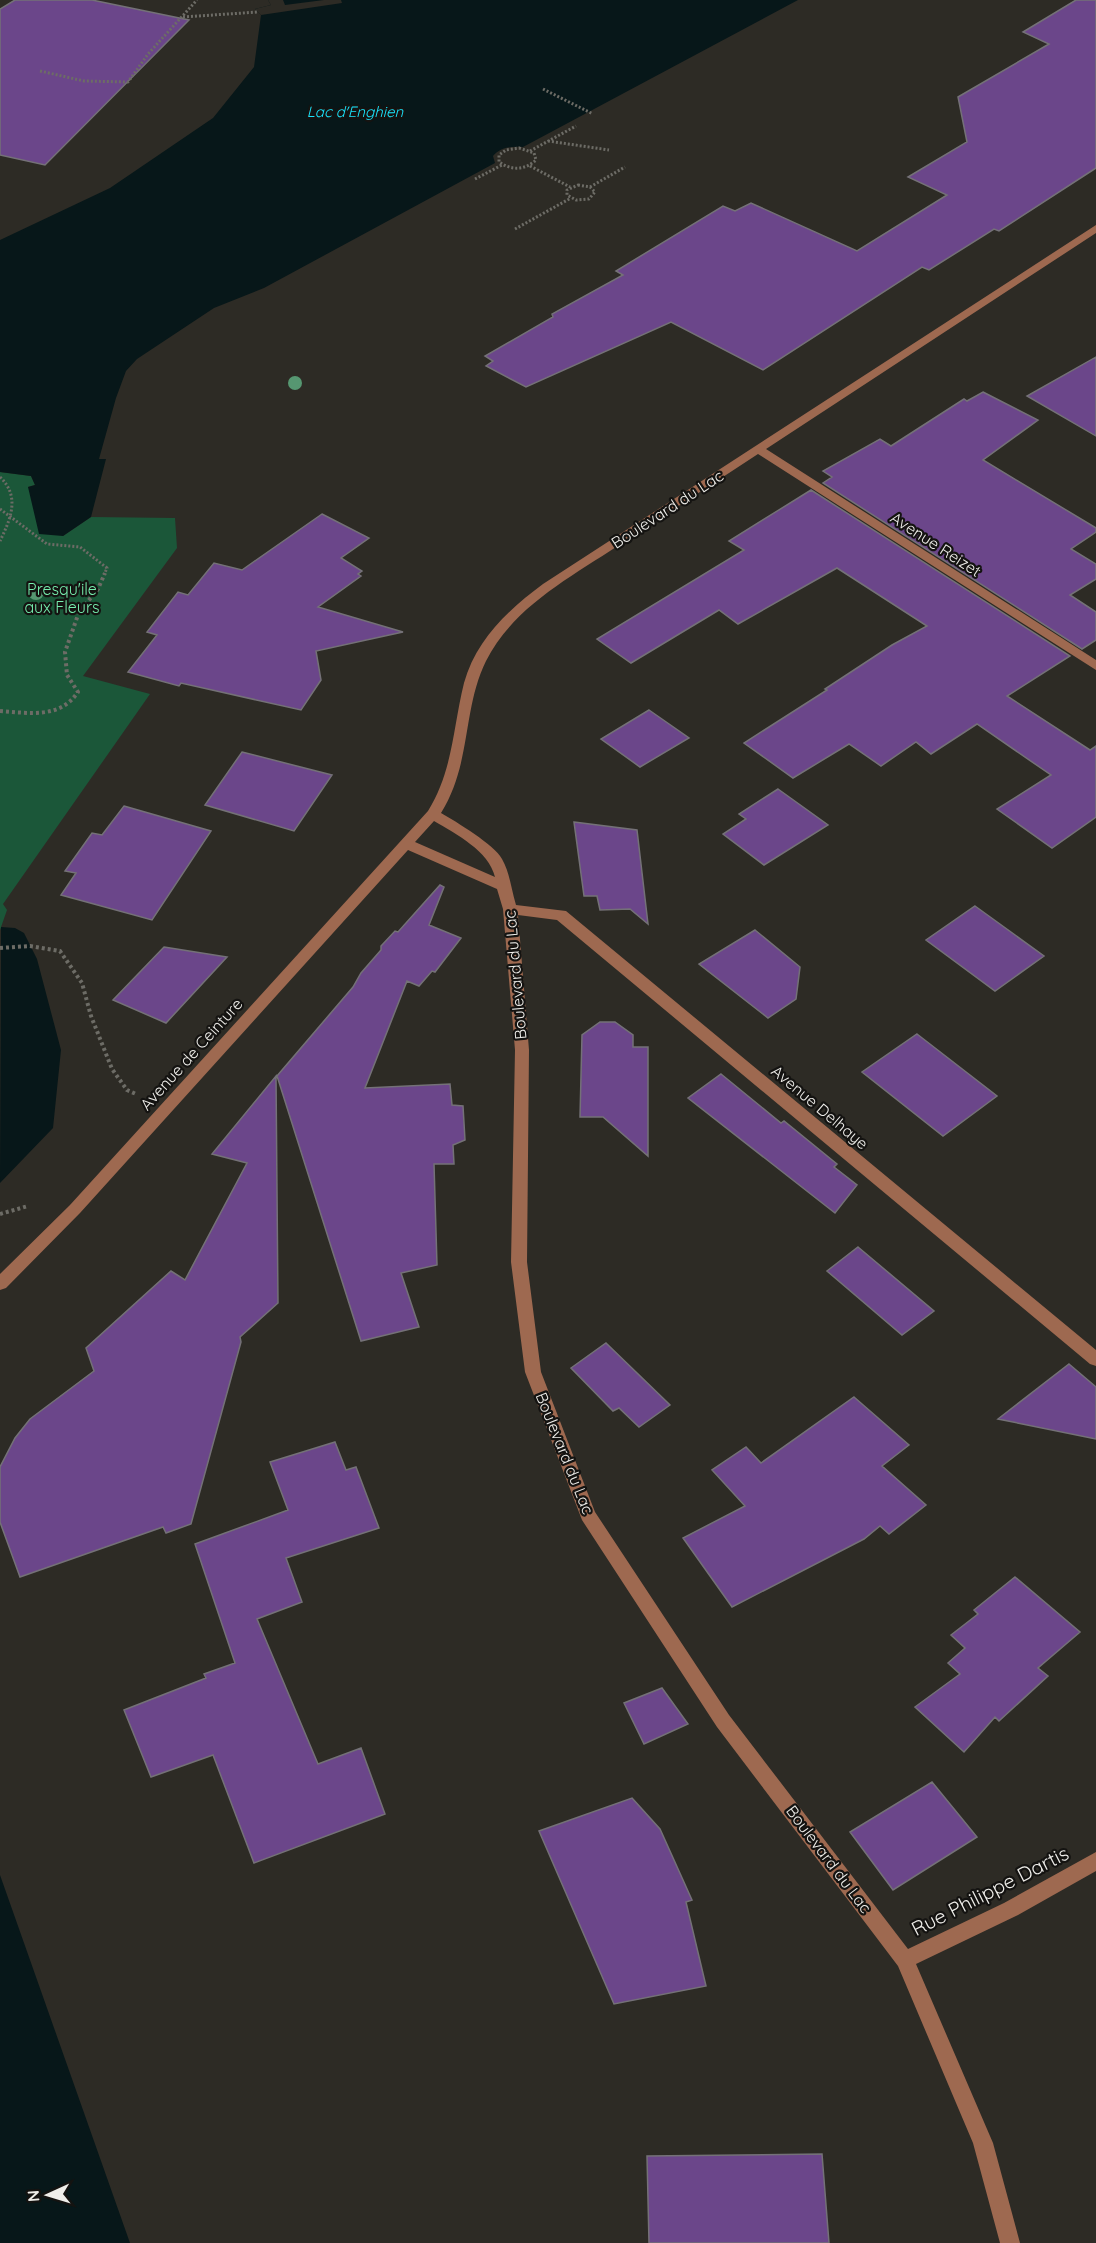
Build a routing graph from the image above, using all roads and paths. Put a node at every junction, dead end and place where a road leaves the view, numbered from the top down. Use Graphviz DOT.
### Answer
graph roads {
  1 [pos="197,0"];
  2 [pos="258,12"];
  3 [pos="182,17"];
  4 [pos="40,71"];
  5 [pos="543,89"];
  6 [pos="592,114"];
  7 [pos="576,126"];
  8 [pos="548,141"];
  9 [pos="609,150"];
  10 [pos="530,151"];
  11 [pos="502,165"];
  12 [pos="530,166"];
  13 [pos="625,167"];
  14 [pos="475,178"];
  15 [pos="570,187"];
  16 [pos="590,187"];
  17 [pos="571,198"];
  18 [pos="1096,228"];
  19 [pos="515,229"];
  20 [pos="758,449"];
  21 [pos="0,477"];
  22 [pos="0,509"];
  23 [pos="11,519"];
  24 [pos="0,542"];
  25 [pos="47,544"];
  26 [pos="1096,666"];
  27 [pos="0,711"];
  28 [pos="433,814"];
  29 [pos="406,844"];
  30 [pos="503,886"];
  31 [pos="510,909"];
  32 [pos="0,948"];
  33 [pos="166,1108"];
  34 [pos="32,1206"];
  35 [pos="0,1214"];
  36 [pos="0,1284"];
  37 [pos="1096,1359"];
  38 [pos="1096,1861"];
  39 [pos="905,1960"];
  40 [pos="1010,2243"];
  1 -- 3 [label="path"];
  2 -- 3 [label="path"];
  3 -- 4 [label="path"];
  5 -- 6 [label="path"];
  7 -- 8 [label="path"];
  8 -- 9 [label="path"];
  8 -- 10 [label="path"];
  10 -- 11 [label="path"];
  10 -- 12 [label="path"];
  11 -- 12 [label="path"];
  11 -- 14 [label="path"];
  12 -- 15 [label="path"];
  13 -- 16 [label="path"];
  15 -- 16 [label="path"];
  15 -- 17 [label="path"];
  16 -- 17 [label="path"];
  17 -- 19 [label="path"];
  18 -- 20 [label="street, Boulevard du Lac"];
  20 -- 26 [label="street, Avenue Reizet"];
  20 -- 28 [label="street, Boulevard du Lac"];
  21 -- 23 [label="path"];
  22 -- 23 [label="path"];
  23 -- 24 [label="path"];
  23 -- 25 [label="path"];
  25 -- 27 [label="path"];
  28 -- 29 [label="street, Avenue de Ceinture"];
  28 -- 30 [label="street, Boulevard du Lac"];
  29 -- 30 [label="street"];
  29 -- 33 [label="street, Avenue de Ceinture"];
  30 -- 31 [label="street, Boulevard du Lac"];
  31 -- 37 [label="street, Avenue Delhaye"];
  31 -- 39 [label="street, Boulevard du Lac"];
  32 -- 33 [label="path"];
  33 -- 36 [label="street, Avenue de Ceinture"];
  34 -- 35 [label="path"];
  38 -- 39 [label="street, Rue Philippe Dartis"];
  39 -- 40 [label="street, Boulevard du Lac"];
}
